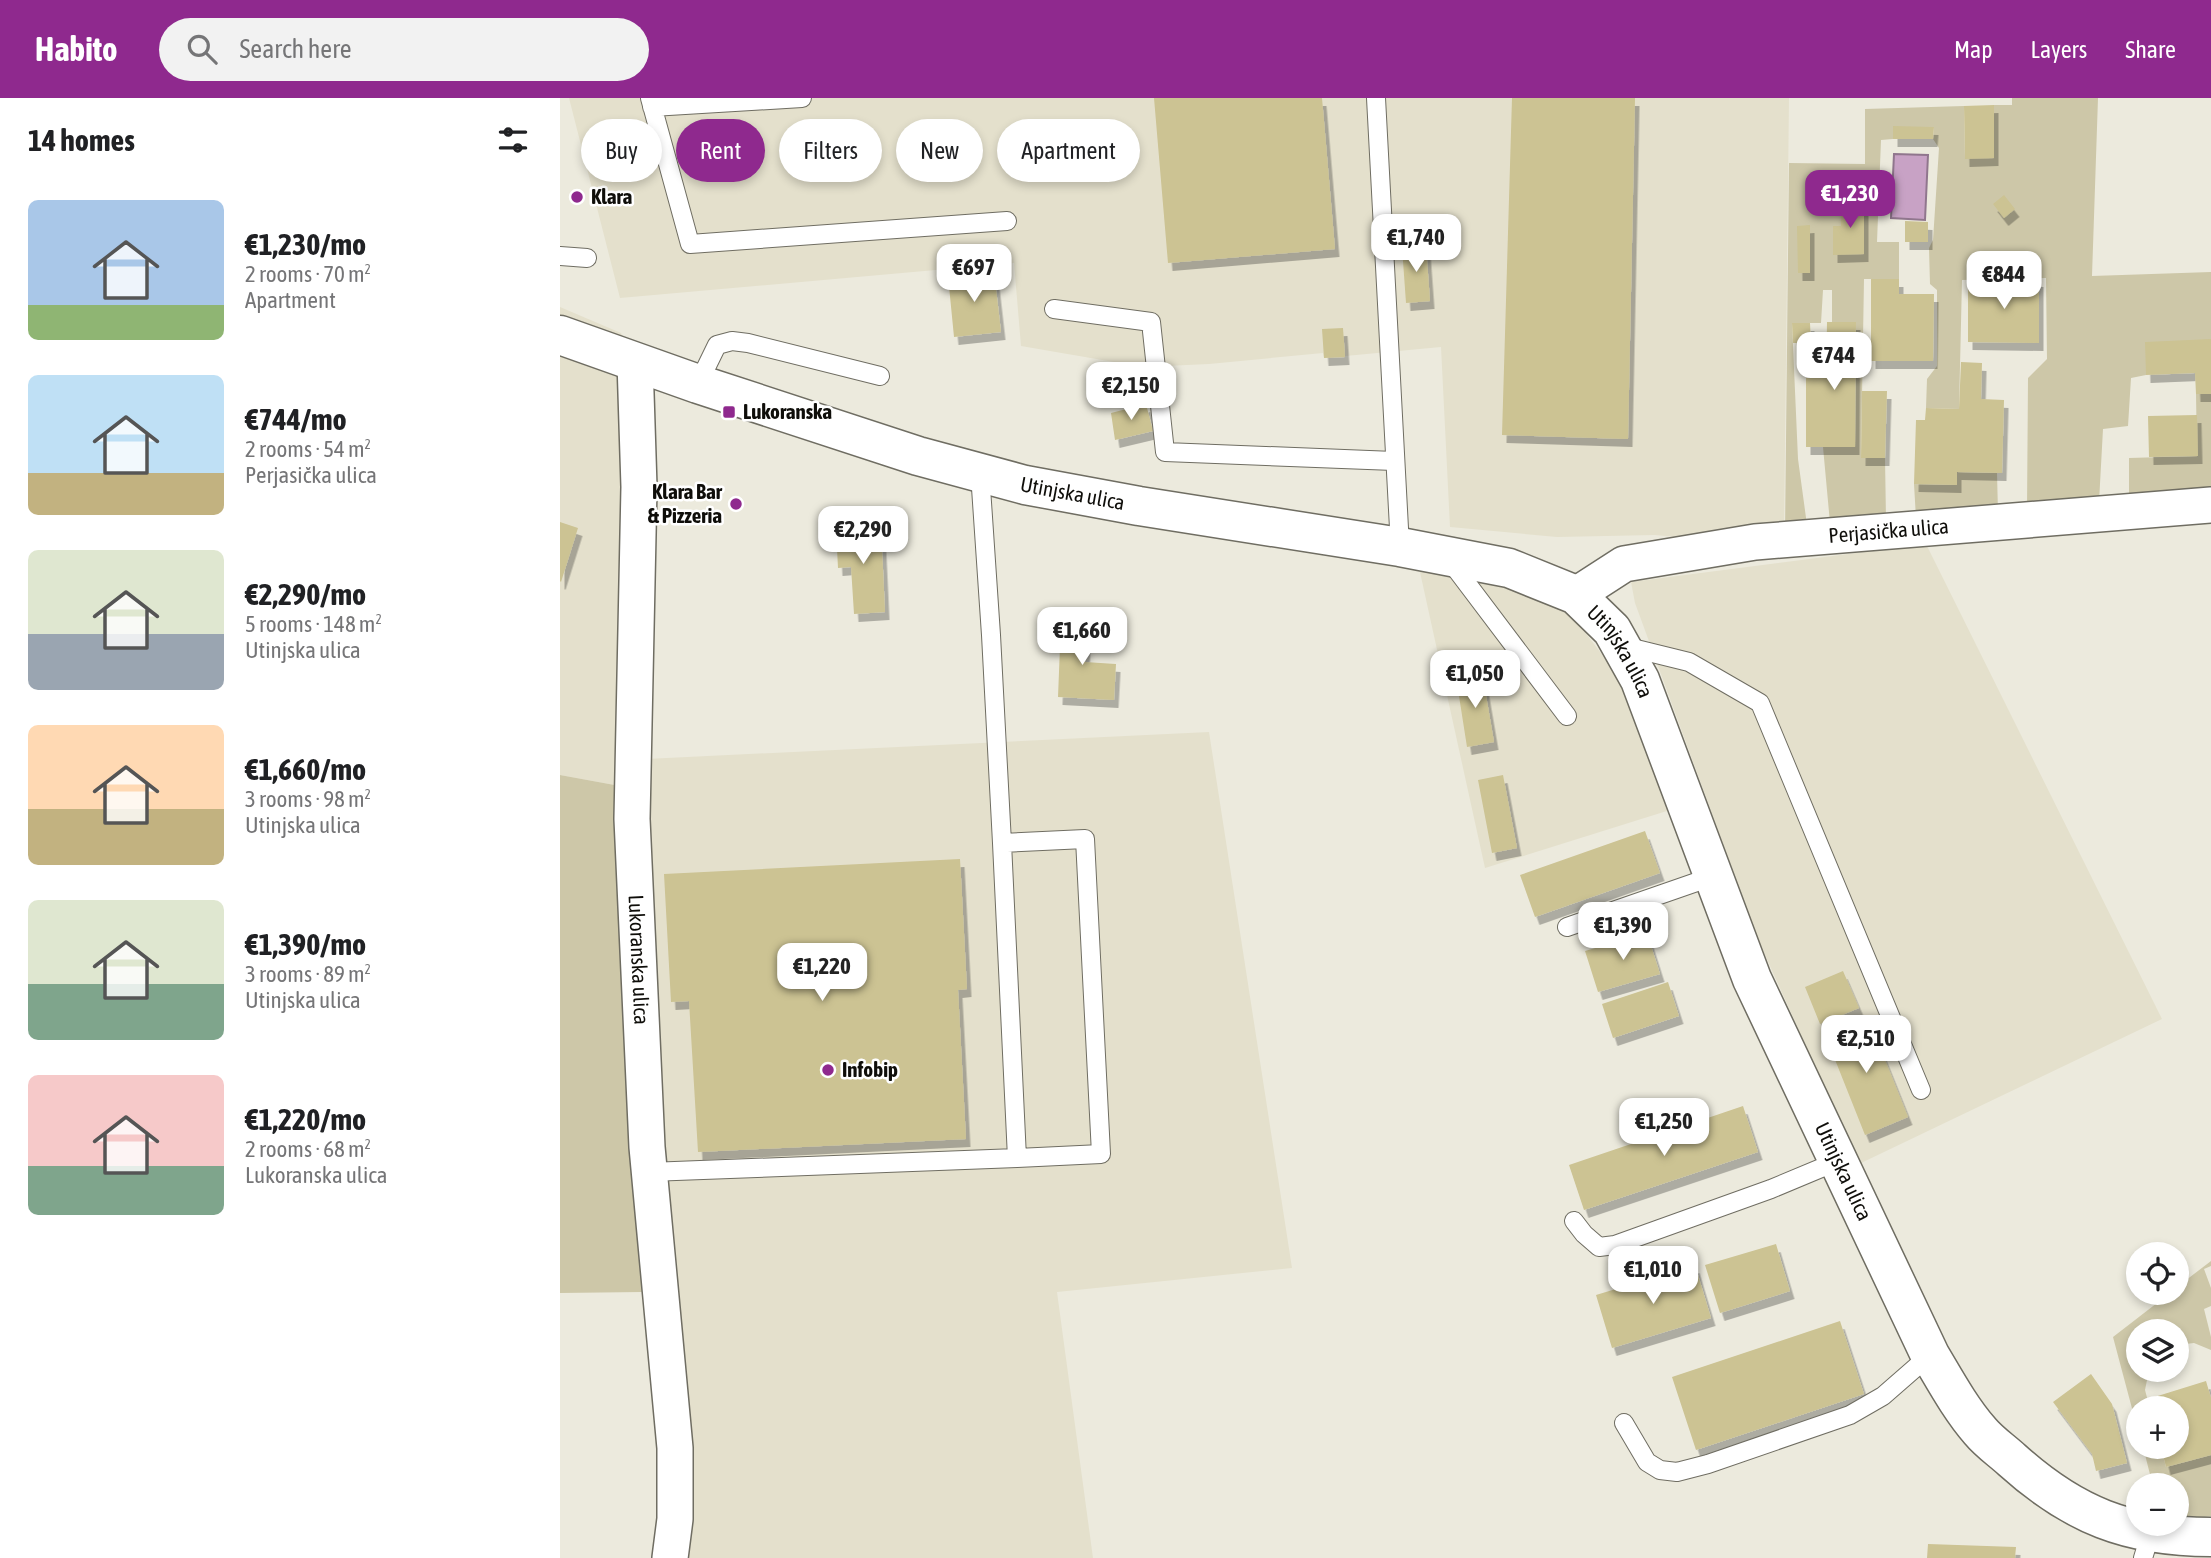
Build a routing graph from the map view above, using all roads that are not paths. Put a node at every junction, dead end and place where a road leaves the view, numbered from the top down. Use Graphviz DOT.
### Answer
graph roads {
  1 [pos="802,98"];
  2 [pos="1376,98"];
  3 [pos="651,103"];
  4 [pos="1007,221"];
  5 [pos="560,256"];
  6 [pos="587,258"];
  7 [pos="1054,309"];
  8 [pos="560,335"];
  9 [pos="635,362"];
  10 [pos="880,376"];
  11 [pos="698,384"];
  12 [pos="1394,461"];
  13 [pos="980,473"];
  14 [pos="2211,505"];
  15 [pos="1400,547"];
  16 [pos="1446,555"];
  17 [pos="1576,595"];
  18 [pos="1620,645"];
  19 [pos="1567,716"];
  20 [pos="1002,843"];
  21 [pos="1713,876"];
  22 [pos="1567,927"];
  23 [pos="1921,1090"];
  24 [pos="1017,1158"];
  25 [pos="1838,1161"];
  26 [pos="649,1172"];
  27 [pos="1574,1221"];
  28 [pos="1930,1355"];
  29 [pos="1624,1423"];
  30 [pos="2211,1537"];
  31 [pos="2147,1545"];
  32 [pos="670,1558"];
  1 -- 3 [label="lane"];
  2 -- 12 [label="lane"];
  3 -- 4 [label="lane"];
  5 -- 6 [label="lane"];
  7 -- 12 [label="lane"];
  8 -- 9 [label="street, Utinjska ulica"];
  9 -- 11 [label="street, Utinjska ulica"];
  9 -- 26 [label="street, Lukoranska ulica"];
  10 -- 11 [label="lane"];
  11 -- 13 [label="street, Utinjska ulica"];
  12 -- 15 [label="lane"];
  13 -- 15 [label="street, Utinjska ulica"];
  13 -- 20 [label="lane"];
  14 -- 17 [label="street, Perjasička ulica"];
  15 -- 16 [label="street, Utinjska ulica"];
  16 -- 17 [label="street, Utinjska ulica"];
  16 -- 19 [label="lane"];
  17 -- 18 [label="street, Utinjska ulica"];
  18 -- 21 [label="street, Utinjska ulica"];
  18 -- 23 [label="lane"];
  20 -- 24 [label="lane"];
  20 -- 24 [label="lane"];
  21 -- 22 [label="lane"];
  21 -- 25 [label="street, Utinjska ulica"];
  24 -- 26 [label="lane"];
  25 -- 27 [label="lane"];
  25 -- 28 [label="street, Utinjska ulica"];
  26 -- 32 [label="street, Lukoranska ulica"];
  28 -- 29 [label="lane"];
  28 -- 31 [label="street, Utinjska ulica"];
  30 -- 31 [label="street, Utinjska ulica"];
}
